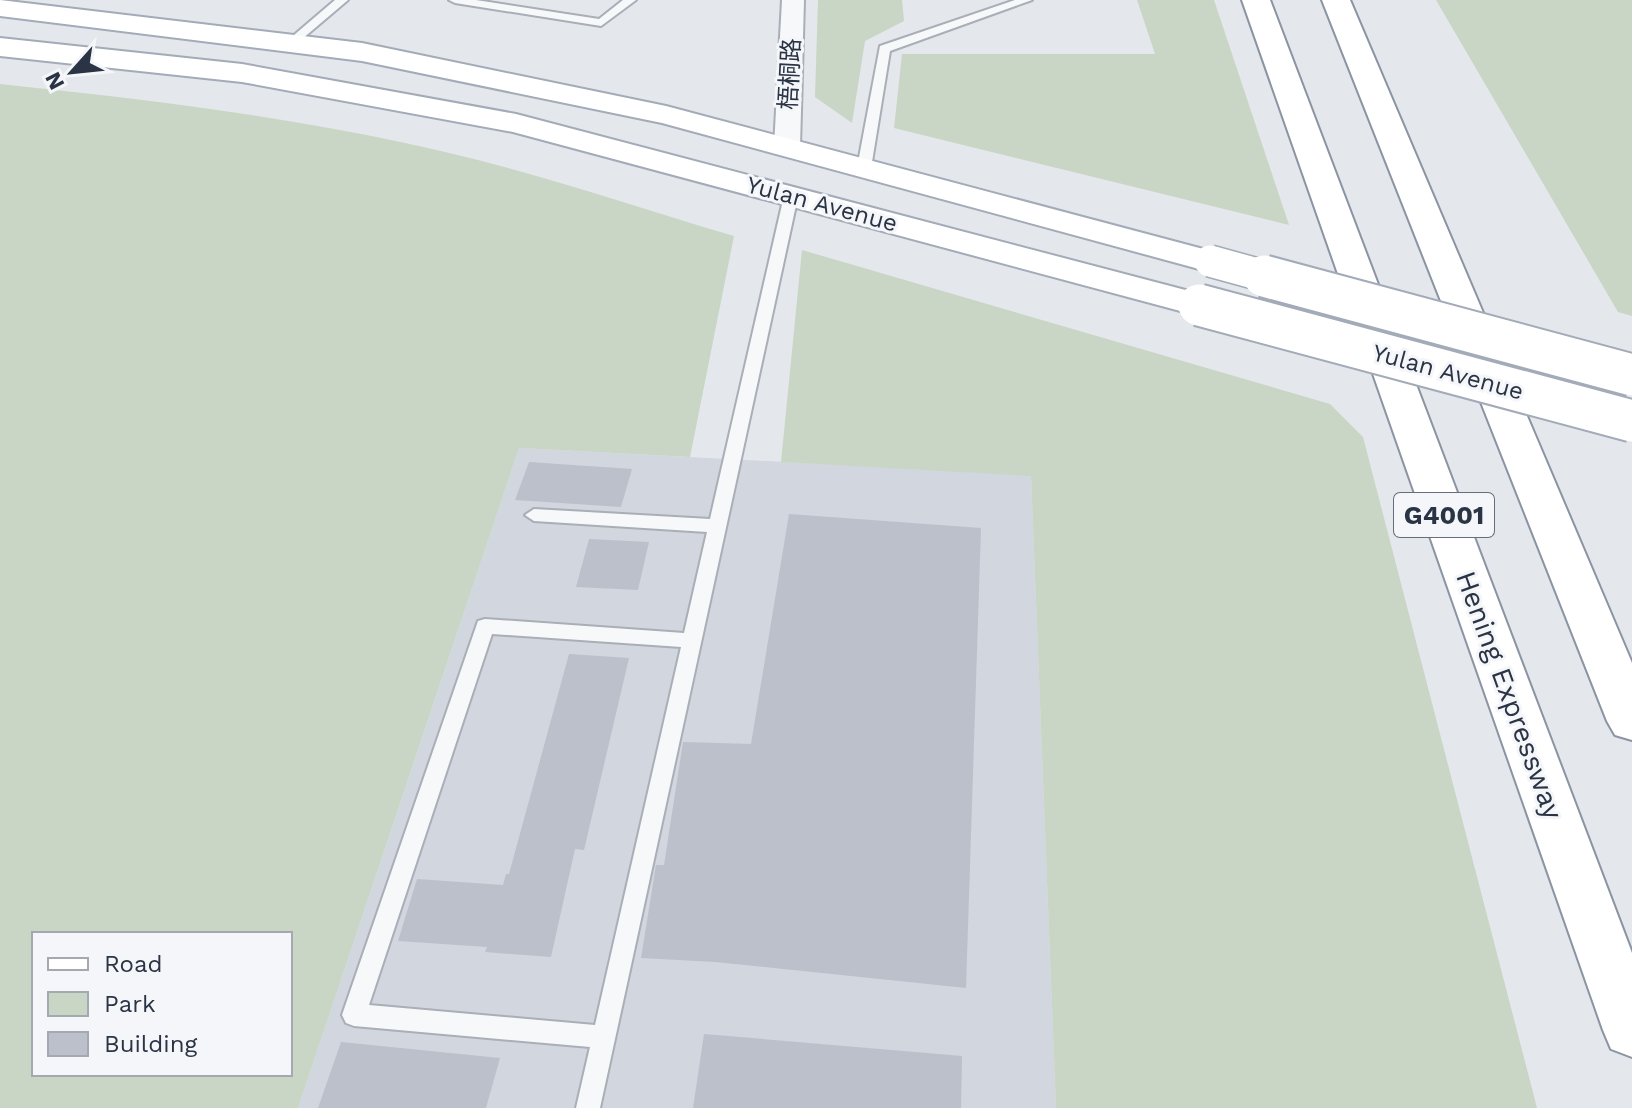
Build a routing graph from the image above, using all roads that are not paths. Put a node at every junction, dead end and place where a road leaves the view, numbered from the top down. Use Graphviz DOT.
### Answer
graph roads {
  1 [pos="342,0"];
  2 [pos="455,0"];
  3 [pos="630,0"];
  4 [pos="793,0"];
  5 [pos="1026,0"];
  6 [pos="1256,0"];
  7 [pos="1336,0"];
  8 [pos="0,8"];
  9 [pos="291,43"];
  10 [pos="0,47"];
  11 [pos="787,147"];
  12 [pos="864,168"];
  13 [pos="791,196"];
  14 [pos="1632,375"];
  15 [pos="1632,421"];
  16 [pos="534,515"];
  17 [pos="717,526"];
  18 [pos="692,641"];
  19 [pos="1632,721"];
  20 [pos="1632,1030"];
  21 [pos="604,1037"];
  22 [pos="588,1108"];
  1 -- 9 [label="lane"];
  2 -- 3 [label="lane"];
  4 -- 11 [label="street, 梧桐路"];
  5 -- 12 [label="lane"];
  6 -- 20 [label="main road, Hening Expressway / G4001"];
  7 -- 19 [label="main road, G4001"];
  8 -- 9 [label="main road, Yulan Avenue"];
  9 -- 11 [label="main road, Yulan Avenue"];
  10 -- 13 [label="main road, Yulan Avenue"];
  11 -- 12 [label="main road, Yulan Avenue"];
  12 -- 14 [label="main road, Yulan Avenue, bridge"];
  13 -- 15 [label="main road, Yulan Avenue, bridge"];
  13 -- 17 [label="lane"];
  16 -- 17 [label="lane"];
  17 -- 18 [label="lane"];
  18 -- 21 [label="lane"];
  18 -- 21 [label="lane"];
  21 -- 22 [label="lane"];
}
